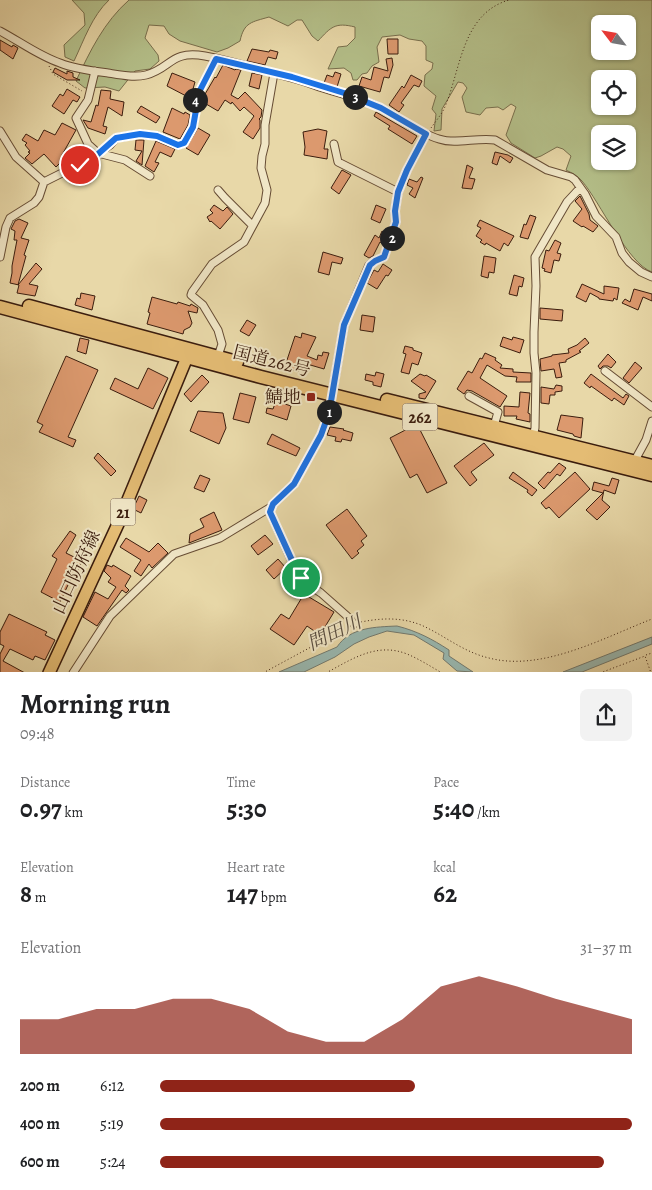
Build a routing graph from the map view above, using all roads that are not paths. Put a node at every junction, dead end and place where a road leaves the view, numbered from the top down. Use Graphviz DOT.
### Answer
graph roads {
  1 [pos="0,31"];
  2 [pos="216,59"];
  3 [pos="95,71"];
  4 [pos="274,73"];
  5 [pos="0,131"];
  6 [pos="426,134"];
  7 [pos="334,144"];
  8 [pos="98,154"];
  9 [pos="150,176"];
  10 [pos="44,182"];
  11 [pos="580,188"];
  12 [pos="218,190"];
  13 [pos="398,192"];
  14 [pos="252,225"];
  15 [pos="0,257"];
  16 [pos="652,277"];
  17 [pos="0,298"];
  18 [pos="0,306"];
  19 [pos="190,353"];
  20 [pos="218,356"];
  21 [pos="605,371"];
  22 [pos="333,390"];
  23 [pos="469,396"];
  24 [pos="652,407"];
  25 [pos="652,421"];
  26 [pos="494,426"];
  27 [pos="532,440"];
  28 [pos="634,462"];
  29 [pos="652,466"];
  30 [pos="652,475"];
  31 [pos="271,507"];
  32 [pos="354,624"];
  33 [pos="49,672"];
  34 [pos="73,672"];
  1 -- 3 [label="street"];
  2 -- 3 [label="street"];
  2 -- 4 [label="street"];
  2 -- 8 [label="street"];
  3 -- 8 [label="street"];
  4 -- 6 [label="street"];
  4 -- 14 [label="street"];
  5 -- 10 [label="street"];
  6 -- 11 [label="street"];
  6 -- 13 [label="street"];
  7 -- 13 [label="street"];
  8 -- 9 [label="street"];
  8 -- 10 [label="street"];
  10 -- 15 [label="street"];
  11 -- 16 [label="street"];
  11 -- 27 [label="street"];
  12 -- 14 [label="street"];
  13 -- 22 [label="street"];
  14 -- 20 [label="street"];
  17 -- 19 [label="highway, 国道262号 / 262"];
  18 -- 19 [label="highway, 国道262号 / 262"];
  19 -- 20 [label="highway, 国道262号 / 262"];
  19 -- 22 [label="highway, 国道262号 / 262"];
  19 -- 33 [label="main road, 山口防府線 / 21"];
  20 -- 22 [label="highway, 国道262号 / 262"];
  21 -- 24 [label="street"];
  22 -- 26 [label="highway, 国道262号 / 262"];
  22 -- 27 [label="highway, 国道262号 / 262"];
  22 -- 31 [label="street"];
  23 -- 26 [label="street"];
  25 -- 28 [label="street"];
  26 -- 27 [label="highway, 国道262号 / 262"];
  27 -- 28 [label="highway, 国道262号 / 262"];
  27 -- 30 [label="highway, 国道262号 / 262"];
  28 -- 29 [label="highway, 国道262号 / 262"];
  31 -- 32 [label="street"];
  31 -- 34 [label="street"];
}
